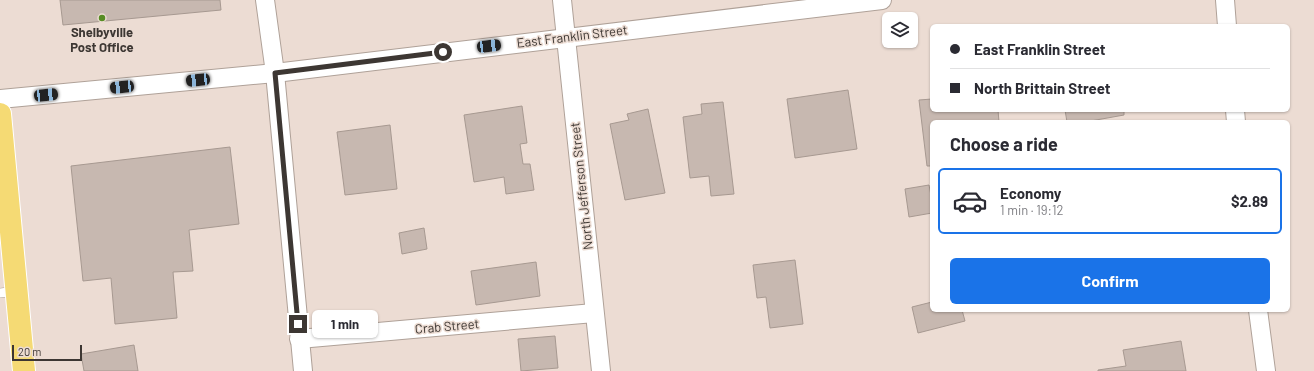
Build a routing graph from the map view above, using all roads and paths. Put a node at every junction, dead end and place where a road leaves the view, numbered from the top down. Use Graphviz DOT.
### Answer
graph roads {
  1 [pos="265,0"];
  2 [pos="562,0"];
  3 [pos="882,0"];
  4 [pos="1225,0"];
  5 [pos="1227,24"];
  6 [pos="566,37"];
  7 [pos="275,73"];
  8 [pos="0,99"];
  9 [pos="0,114"];
  10 [pos="8,292"];
  11 [pos="1258,312"];
  12 [pos="594,313"];
  13 [pos="299,339"];
  14 [pos="24,371"];
  15 [pos="303,371"];
  16 [pos="601,371"];
  17 [pos="1266,371"];
  1 -- 7 [label="street"];
  2 -- 6 [label="street, North Jefferson Street"];
  3 -- 6 [label="street, East Franklin Street"];
  4 -- 5 [label="street"];
  6 -- 7 [label="street, East Franklin Street"];
  6 -- 12 [label="street, North Jefferson Street"];
  7 -- 8 [label="street, East Franklin Street"];
  7 -- 13 [label="street"];
  9 -- 10 [label="main road"];
  10 -- 14 [label="main road"];
  11 -- 17 [label="street"];
  12 -- 13 [label="street, Crab Street"];
  12 -- 16 [label="street, North Jefferson Street"];
  13 -- 15 [label="street"];
}
